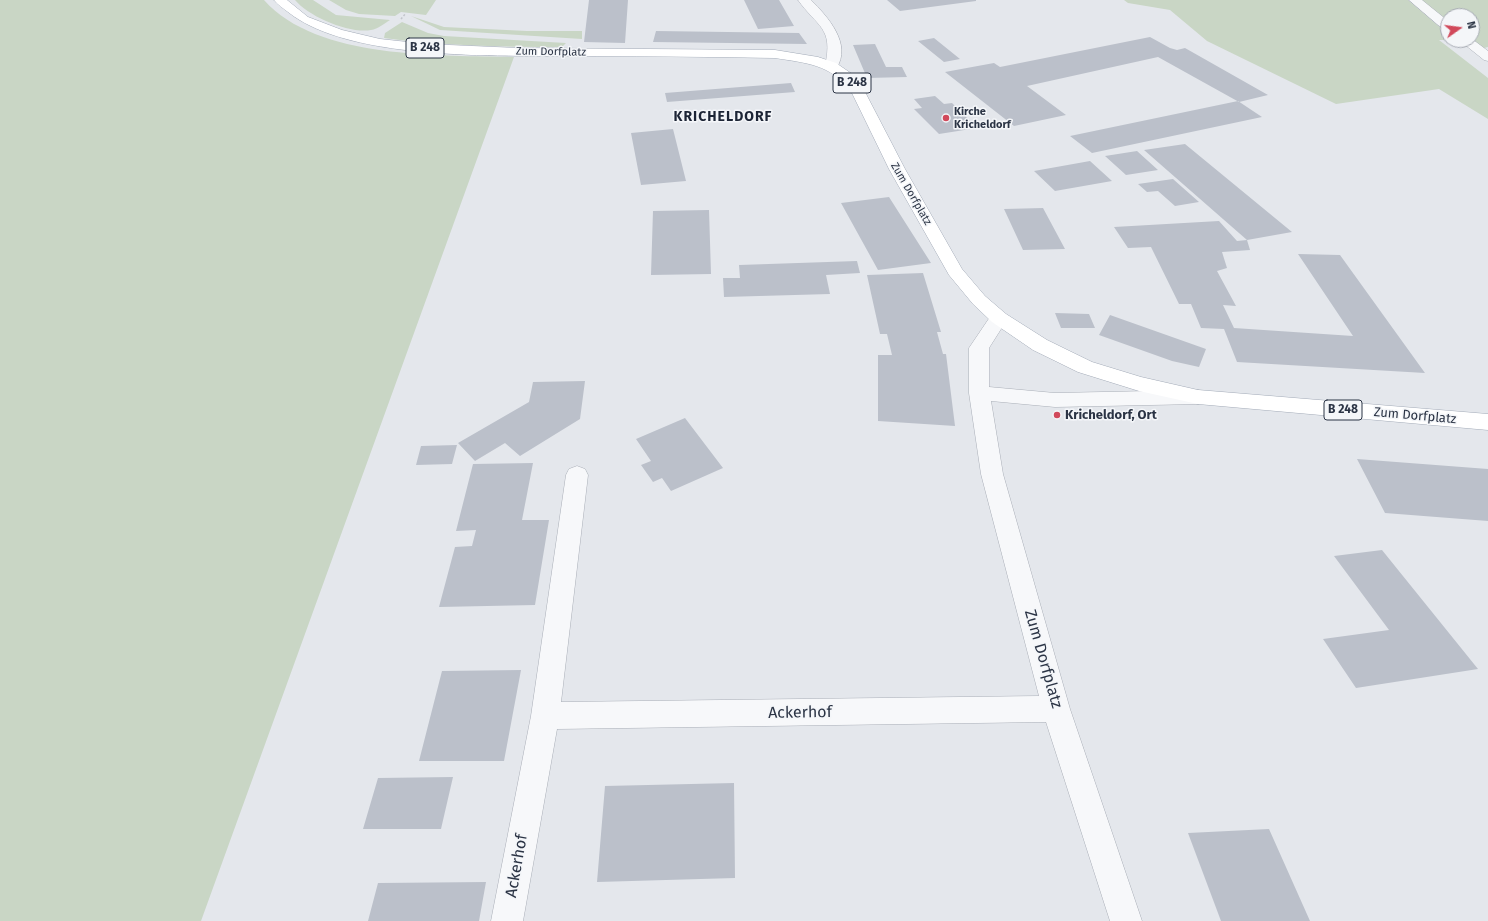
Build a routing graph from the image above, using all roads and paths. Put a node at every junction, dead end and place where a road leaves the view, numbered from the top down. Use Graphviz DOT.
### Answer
graph roads {
  1 [pos="280,0"];
  2 [pos="804,0"];
  3 [pos="1414,0"];
  4 [pos="1440,21"];
  5 [pos="1476,48"];
  6 [pos="1488,56"];
  7 [pos="831,66"];
  8 [pos="999,318"];
  9 [pos="979,393"];
  10 [pos="1198,398"];
  11 [pos="1488,422"];
  12 [pos="577,476"];
  13 [pos="1056,709"];
  14 [pos="545,716"];
  15 [pos="507,921"];
  16 [pos="1126,921"];
  1 -- 7 [label="main road, Zum Dorfplatz / B 248"];
  2 -- 7 [label="street"];
  3 -- 4 [label="street"];
  5 -- 6 [label="street"];
  7 -- 8 [label="main road, Zum Dorfplatz / B 248"];
  8 -- 9 [label="street, Zum Dorfplatz"];
  8 -- 10 [label="main road, Zum Dorfplatz / B 248"];
  9 -- 10 [label="street, Zum Dorfplatz"];
  9 -- 13 [label="street, Zum Dorfplatz"];
  10 -- 11 [label="main road, Zum Dorfplatz / B 248"];
  12 -- 14 [label="street, Ackerhof"];
  13 -- 14 [label="street, Ackerhof"];
  13 -- 16 [label="street, Zum Dorfplatz"];
  14 -- 15 [label="street, Ackerhof"];
}
